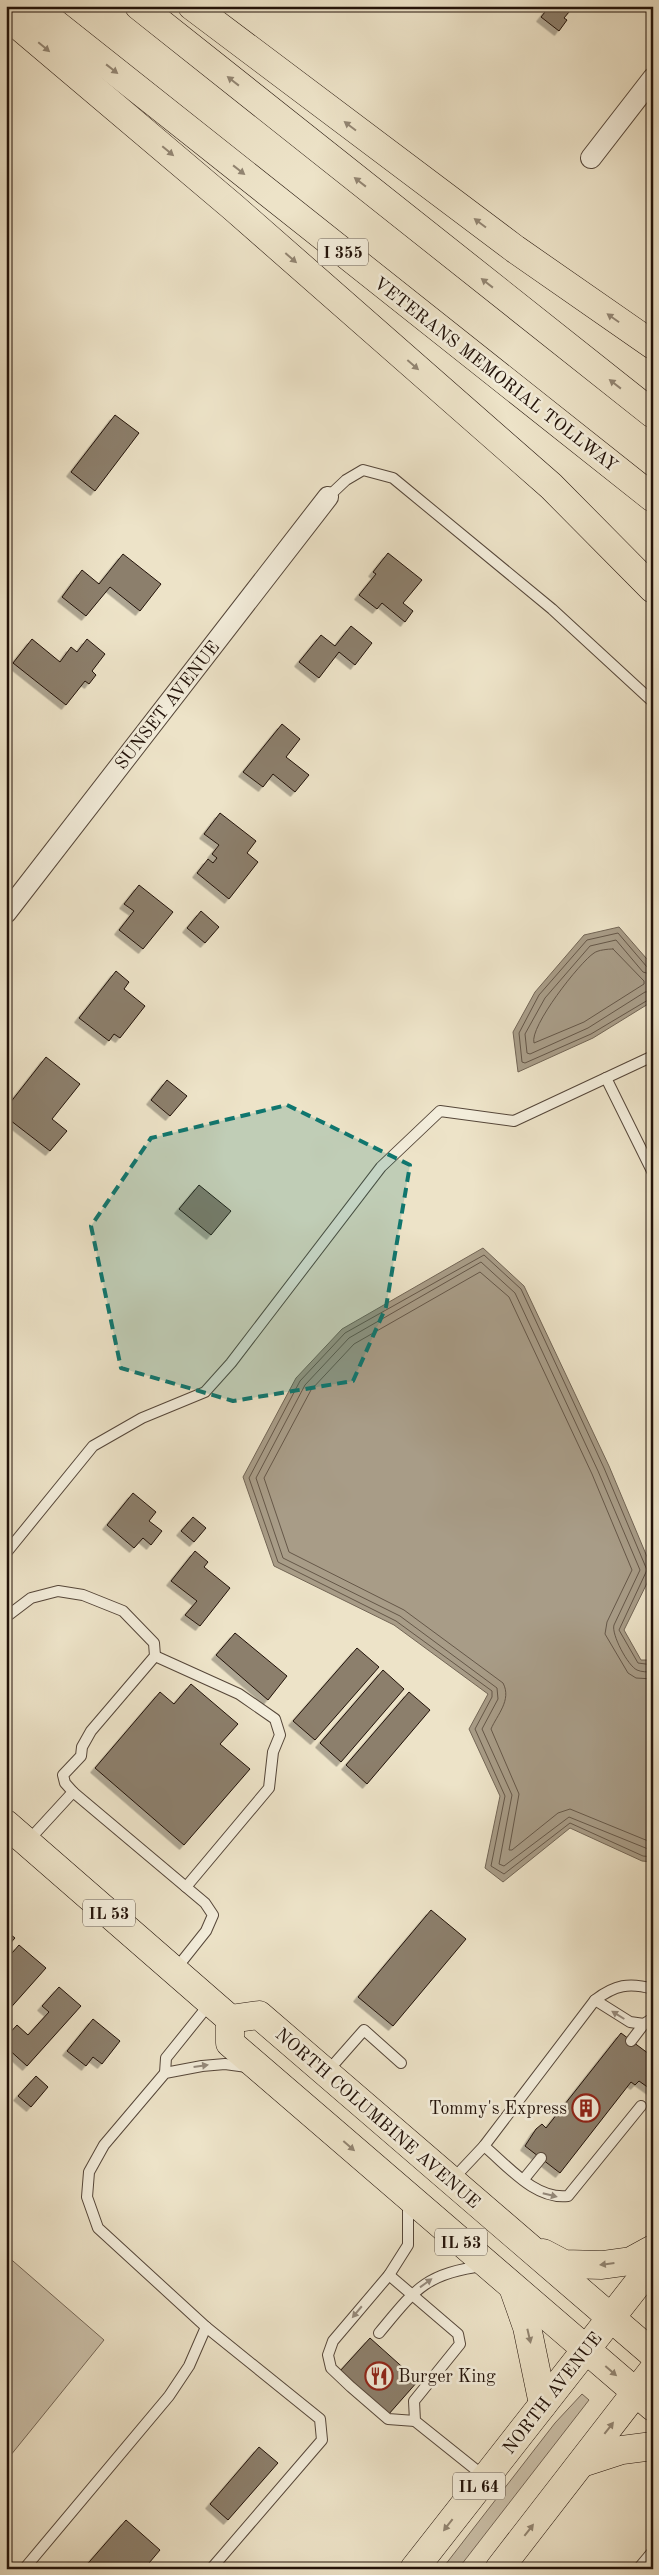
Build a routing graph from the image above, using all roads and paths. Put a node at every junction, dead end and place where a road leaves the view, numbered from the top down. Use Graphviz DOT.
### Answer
graph roads {
  1 [pos="33,6"];
  2 [pos="139,6"];
  3 [pos="192,6"];
  4 [pos="6,15"];
  5 [pos="653,78"];
  6 [pos="591,158"];
  7 [pos="653,345"];
  8 [pos="653,414"];
  9 [pos="328,497"];
  10 [pos="653,498"];
  11 [pos="653,589"];
  12 [pos="653,702"];
  13 [pos="6,913"];
  14 [pos="653,1056"];
  15 [pos="606,1078"];
  16 [pos="653,1173"];
  17 [pos="6,1553"];
  18 [pos="6,1617"];
  19 [pos="155,1656"];
  20 [pos="73,1792"];
  21 [pos="6,1824"];
  22 [pos="27,1842"];
  23 [pos="186,1887"];
  24 [pos="175,1970"];
  25 [pos="653,1989"];
  26 [pos="595,2000"];
  27 [pos="220,2010"];
  28 [pos="648,2021"];
  29 [pos="631,2040"];
  30 [pos="401,2062"];
  31 [pos="260,2069"];
  32 [pos="165,2073"];
  33 [pos="327,2073"];
  34 [pos="641,2106"];
  35 [pos="484,2146"];
  36 [pos="541,2158"];
  37 [pos="524,2179"];
  38 [pos="451,2181"];
  39 [pos="407,2196"];
  40 [pos="522,2242"];
  41 [pos="653,2249"];
  42 [pos="653,2264"];
  43 [pos="488,2266"];
  44 [pos="389,2275"];
  45 [pos="514,2290"];
  46 [pos="411,2295"];
  47 [pos="611,2318"];
  48 [pos="206,2327"];
  49 [pos="379,2333"];
  50 [pos="586,2350"];
  51 [pos="653,2354"];
  52 [pos="653,2370"];
  53 [pos="644,2400"];
  54 [pos="543,2404"];
  55 [pos="415,2420"];
  56 [pos="653,2446"];
  57 [pos="582,2463"];
  58 [pos="486,2478"];
  59 [pos="653,2551"];
  60 [pos="505,2567"];
  61 [pos="642,2567"];
  62 [pos="212,2568"];
  63 [pos="24,2569"];
  64 [pos="414,2569"];
  1 -- 10 [label="main road, VETERANS MEMORIAL TOLLWAY / I 355, one-way"];
  8 -- 2 [label="main road, one-way"];
  7 -- 3 [label="main road, one-way"];
  4 -- 11 [label="main road, one-way"];
  5 -- 6 [label="street"];
  9 -- 12 [label="lane"];
  9 -- 13 [label="street, SUNSET AVENUE"];
  14 -- 15 [label="lane"];
  15 -- 16 [label="lane"];
  15 -- 17 [label="lane"];
  18 -- 19 [label="lane"];
  19 -- 20 [label="lane"];
  19 -- 23 [label="lane"];
  20 -- 22 [label="lane"];
  20 -- 23 [label="lane"];
  21 -- 22 [label="main road, IL 53"];
  22 -- 24 [label="main road, IL 53"];
  23 -- 24 [label="lane"];
  24 -- 27 [label="main road, IL 53"];
  25 -- 26 [label="lane"];
  28 -- 26 [label="lane, one-way"];
  26 -- 35 [label="lane"];
  27 -- 31 [label="main road, IL 53"];
  27 -- 32 [label="lane"];
  27 -- 33 [label="main road, NORTH COLUMBINE AVENUE / IL 53"];
  28 -- 29 [label="lane"];
  30 -- 33 [label="lane"];
  32 -- 31 [label="lane, one-way"];
  31 -- 39 [label="main road, IL 53, one-way"];
  32 -- 48 [label="lane"];
  33 -- 38 [label="main road, NORTH COLUMBINE AVENUE / IL 53"];
  37 -- 34 [label="lane, one-way"];
  35 -- 37 [label="lane"];
  35 -- 38 [label="lane"];
  36 -- 37 [label="lane"];
  38 -- 40 [label="main road, NORTH COLUMBINE AVENUE / IL 53"];
  39 -- 43 [label="main road, IL 53"];
  39 -- 44 [label="lane"];
  41 -- 40 [label="main road, one-way"];
  40 -- 47 [label="main road, NORTH COLUMBINE AVENUE / IL 53"];
  42 -- 47 [label="main road, NORTH AVENUE / IL 64"];
  43 -- 45 [label="main road, IL 53"];
  46 -- 43 [label="lane, one-way"];
  44 -- 46 [label="lane"];
  44 -- 55 [label="lane, one-way"];
  45 -- 50 [label="main road, IL 53"];
  45 -- 54 [label="main road, one-way"];
  46 -- 49 [label="lane"];
  46 -- 55 [label="lane"];
  47 -- 50 [label="main road, NORTH AVENUE / IL 64"];
  47 -- 51 [label="main road, IL 53"];
  48 -- 62 [label="lane"];
  48 -- 63 [label="lane"];
  50 -- 53 [label="main road, IL 53, one-way"];
  50 -- 54 [label="main road, NORTH AVENUE / IL 64"];
  52 -- 53 [label="main road"];
  57 -- 53 [label="main road, one-way"];
  54 -- 58 [label="main road, NORTH AVENUE / IL 64"];
  55 -- 58 [label="lane"];
  56 -- 57 [label="main road"];
  60 -- 57 [label="main road, one-way"];
  58 -- 64 [label="main road, NORTH AVENUE / IL 64, one-way"];
  59 -- 61 [label="lane"];
}
